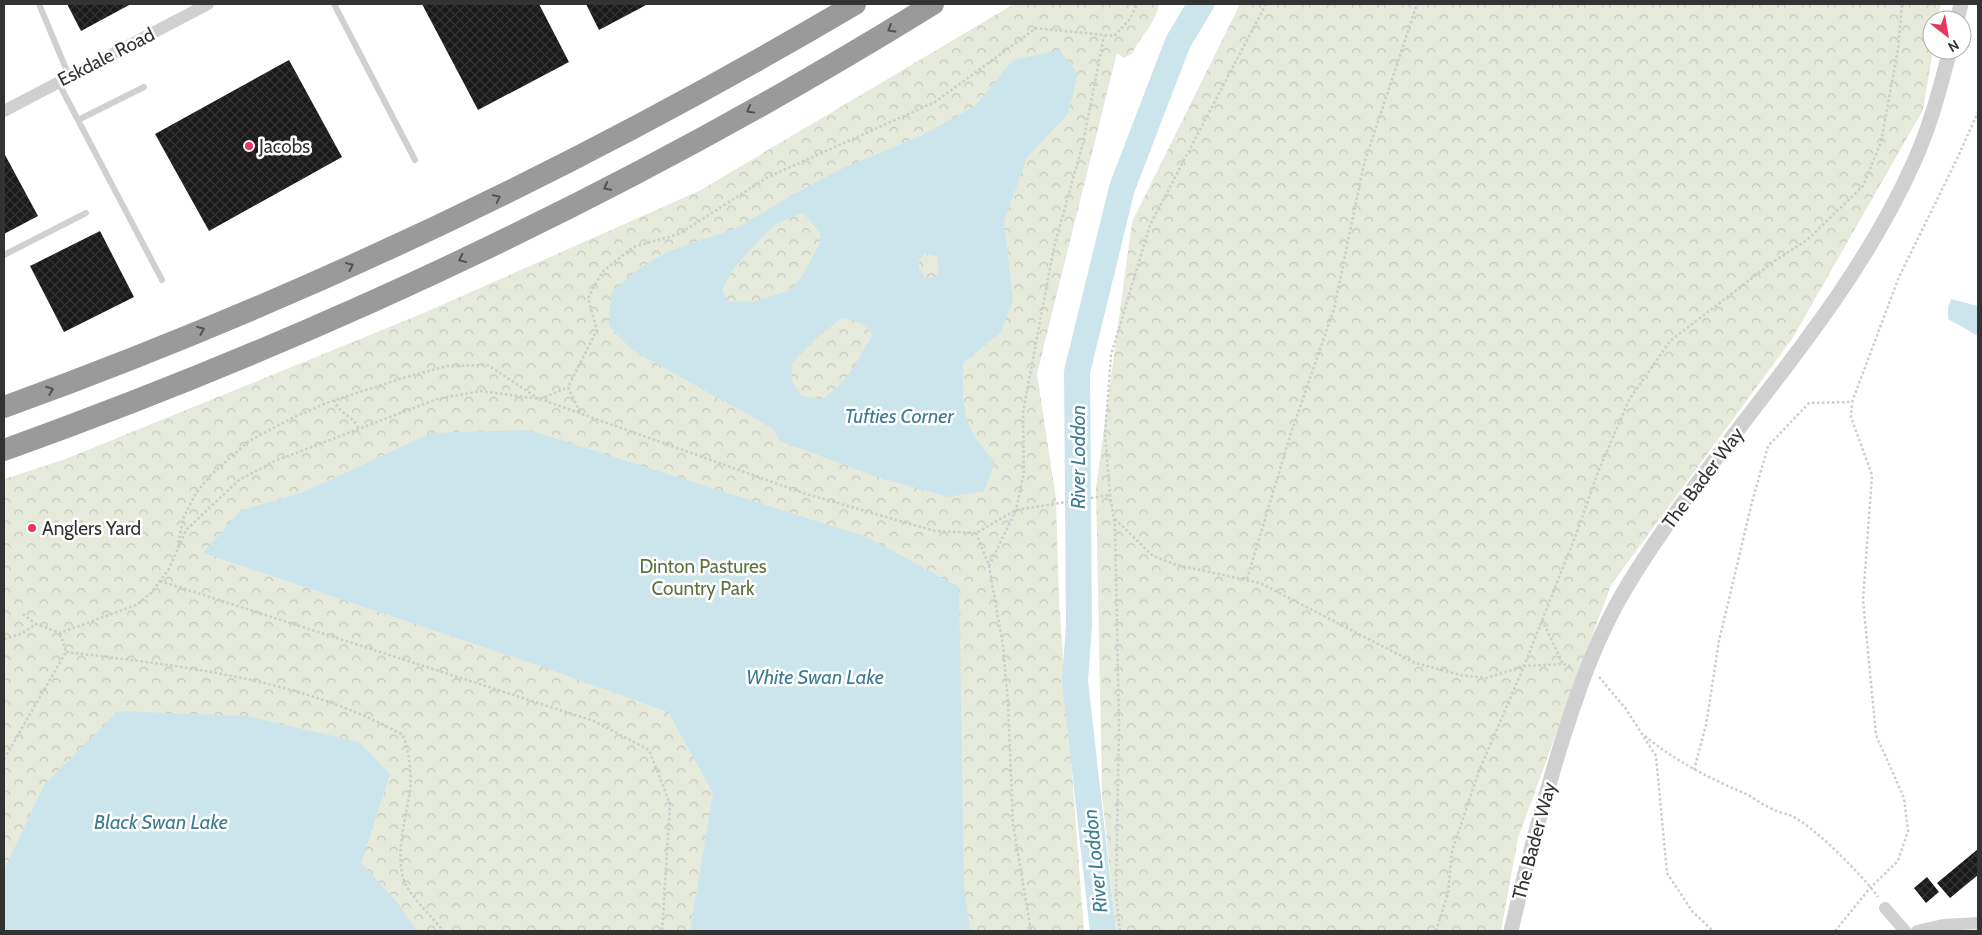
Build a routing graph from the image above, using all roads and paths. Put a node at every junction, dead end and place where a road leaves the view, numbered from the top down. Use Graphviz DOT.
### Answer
graph roads {
  1 [pos="39,4"];
  2 [pos="208,4"];
  3 [pos="334,4"];
  4 [pos="855,4"];
  5 [pos="933,4"];
  6 [pos="1137,4"];
  7 [pos="1266,4"];
  8 [pos="1417,4"];
  9 [pos="1902,4"];
  10 [pos="1104,36"];
  11 [pos="1947,60"];
  12 [pos="64,79"];
  13 [pos="144,87"];
  14 [pos="4,111"];
  15 [pos="1978,112"];
  16 [pos="78,120"];
  17 [pos="415,160"];
  18 [pos="86,213"];
  19 [pos="4,256"];
  20 [pos="162,280"];
  21 [pos="568,388"];
  22 [pos="334,400"];
  23 [pos="540,400"];
  24 [pos="1852,402"];
  25 [pos="4,407"];
  26 [pos="580,412"];
  27 [pos="359,429"];
  28 [pos="4,450"];
  29 [pos="1110,495"];
  30 [pos="1016,510"];
  31 [pos="1114,519"];
  32 [pos="976,533"];
  33 [pos="176,551"];
  34 [pos="990,566"];
  35 [pos="1247,579"];
  36 [pos="160,582"];
  37 [pos="22,614"];
  38 [pos="1542,620"];
  39 [pos="36,624"];
  40 [pos="60,633"];
  41 [pos="4,639"];
  42 [pos="66,652"];
  43 [pos="1524,666"];
  44 [pos="1585,671"];
  45 [pos="1641,731"];
  46 [pos="4,759"];
  47 [pos="1694,770"];
  48 [pos="1871,887"];
  49 [pos="1885,908"];
  50 [pos="1978,923"];
  51 [pos="443,931"];
  52 [pos="662,931"];
  53 [pos="1031,931"];
  54 [pos="1120,931"];
  55 [pos="1436,931"];
  56 [pos="1511,931"];
  57 [pos="1713,931"];
  58 [pos="1835,931"];
  59 [pos="1905,931"];
  60 [pos="1917,931"];
  1 -- 12 [label="lane"];
  2 -- 12 [label="street, Eskdale Road"];
  3 -- 17 [label="lane"];
  25 -- 4 [label="highway, one-way"];
  5 -- 28 [label="highway, one-way"];
  6 -- 10 [label="path"];
  7 -- 29 [label="path"];
  8 -- 35 [label="path"];
  9 -- 38 [label="path"];
  10 -- 21 [label="path"];
  10 -- 30 [label="path"];
  11 -- 44 [label="street, The Bader Way"];
  12 -- 14 [label="street, Eskdale Road"];
  12 -- 16 [label="lane"];
  13 -- 16 [label="lane"];
  15 -- 24 [label="path"];
  16 -- 20 [label="lane"];
  18 -- 19 [label="lane"];
  21 -- 23 [label="path"];
  21 -- 26 [label="path"];
  22 -- 23 [label="path"];
  22 -- 27 [label="path"];
  22 -- 33 [label="path"];
  23 -- 26 [label="path"];
  23 -- 27 [label="path"];
  24 -- 47 [label="path"];
  24 -- 48 [label="path"];
  26 -- 32 [label="path"];
  27 -- 33 [label="path"];
  29 -- 30 [label="path"];
  29 -- 31 [label="path"];
  30 -- 32 [label="path"];
  30 -- 34 [label="path"];
  31 -- 35 [label="path"];
  31 -- 54 [label="path"];
  32 -- 34 [label="path"];
  33 -- 36 [label="path"];
  34 -- 53 [label="path"];
  35 -- 43 [label="path"];
  36 -- 40 [label="path"];
  36 -- 52 [label="path"];
  37 -- 39 [label="path"];
  38 -- 43 [label="path"];
  38 -- 43 [label="path"];
  39 -- 40 [label="path"];
  39 -- 41 [label="path"];
  40 -- 42 [label="path"];
  42 -- 46 [label="path"];
  42 -- 51 [label="path"];
  43 -- 55 [label="path"];
  44 -- 45 [label="path"];
  44 -- 56 [label="street, The Bader Way"];
  45 -- 47 [label="path"];
  45 -- 57 [label="path"];
  47 -- 48 [label="path"];
  48 -- 58 [label="path"];
  49 -- 59 [label="street"];
  50 -- 60 [label="street"];
}
